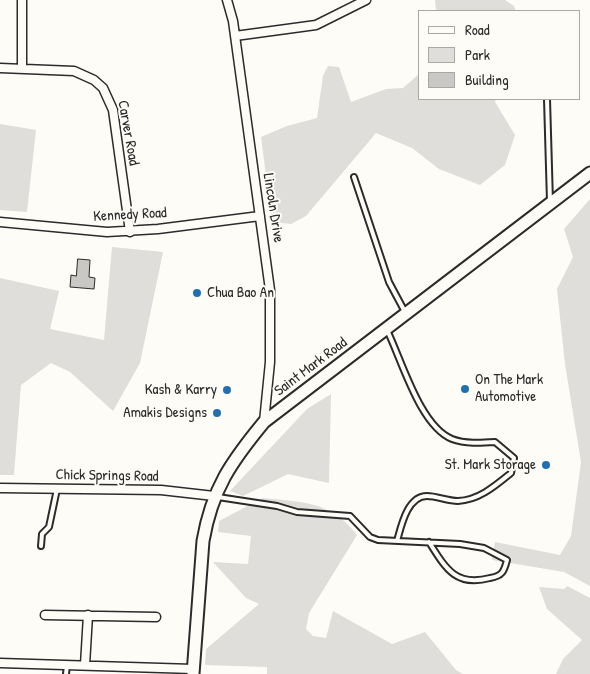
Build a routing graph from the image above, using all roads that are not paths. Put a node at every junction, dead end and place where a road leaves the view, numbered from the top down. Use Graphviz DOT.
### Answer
graph roads {
  1 [pos="22,0"];
  2 [pos="227,0"];
  3 [pos="366,0"];
  4 [pos="235,36"];
  5 [pos="0,68"];
  6 [pos="22,68"];
  7 [pos="547,100"];
  8 [pos="590,173"];
  9 [pos="354,177"];
  10 [pos="550,204"];
  11 [pos="260,216"];
  12 [pos="0,222"];
  13 [pos="130,232"];
  14 [pos="405,313"];
  15 [pos="386,328"];
  16 [pos="264,422"];
  17 [pos="0,488"];
  18 [pos="57,489"];
  19 [pos="214,496"];
  20 [pos="397,541"];
  21 [pos="429,542"];
  22 [pos="40,546"];
  23 [pos="45,615"];
  24 [pos="88,615"];
  25 [pos="156,617"];
  26 [pos="0,663"];
  27 [pos="67,665"];
  28 [pos="85,665"];
  29 [pos="125,666"];
  30 [pos="193,672"];
  31 [pos="66,674"];
  32 [pos="123,674"];
  1 -- 6 [label="street"];
  2 -- 4 [label="street, Lincoln Drive"];
  3 -- 4 [label="street"];
  4 -- 11 [label="street, Lincoln Drive"];
  5 -- 6 [label="street, Carver Road"];
  6 -- 13 [label="street, Carver Road"];
  7 -- 10 [label="lane"];
  8 -- 10 [label="street, Saint Mark Road"];
  9 -- 14 [label="lane"];
  10 -- 14 [label="street, Saint Mark Road"];
  11 -- 13 [label="street, Kennedy Road"];
  11 -- 16 [label="street, Lincoln Drive"];
  12 -- 13 [label="street, Kennedy Road"];
  14 -- 15 [label="street, Saint Mark Road"];
  15 -- 16 [label="street, Saint Mark Road"];
  15 -- 20 [label="lane"];
  16 -- 19 [label="street, Saint Mark Road"];
  17 -- 18 [label="street, Chick Springs Road"];
  18 -- 19 [label="street, Chick Springs Road"];
  18 -- 22 [label="lane"];
  19 -- 20 [label="lane"];
  19 -- 30 [label="street, Saint Mark Road"];
  20 -- 21 [label="lane"];
  21 -- 21 [label="lane"];
  23 -- 24 [label="street"];
  24 -- 25 [label="street"];
  24 -- 28 [label="street"];
  26 -- 27 [label="street"];
  27 -- 28 [label="street"];
  27 -- 31 [label="lane"];
  28 -- 29 [label="street"];
  29 -- 30 [label="street"];
  29 -- 32 [label="lane"];
}
